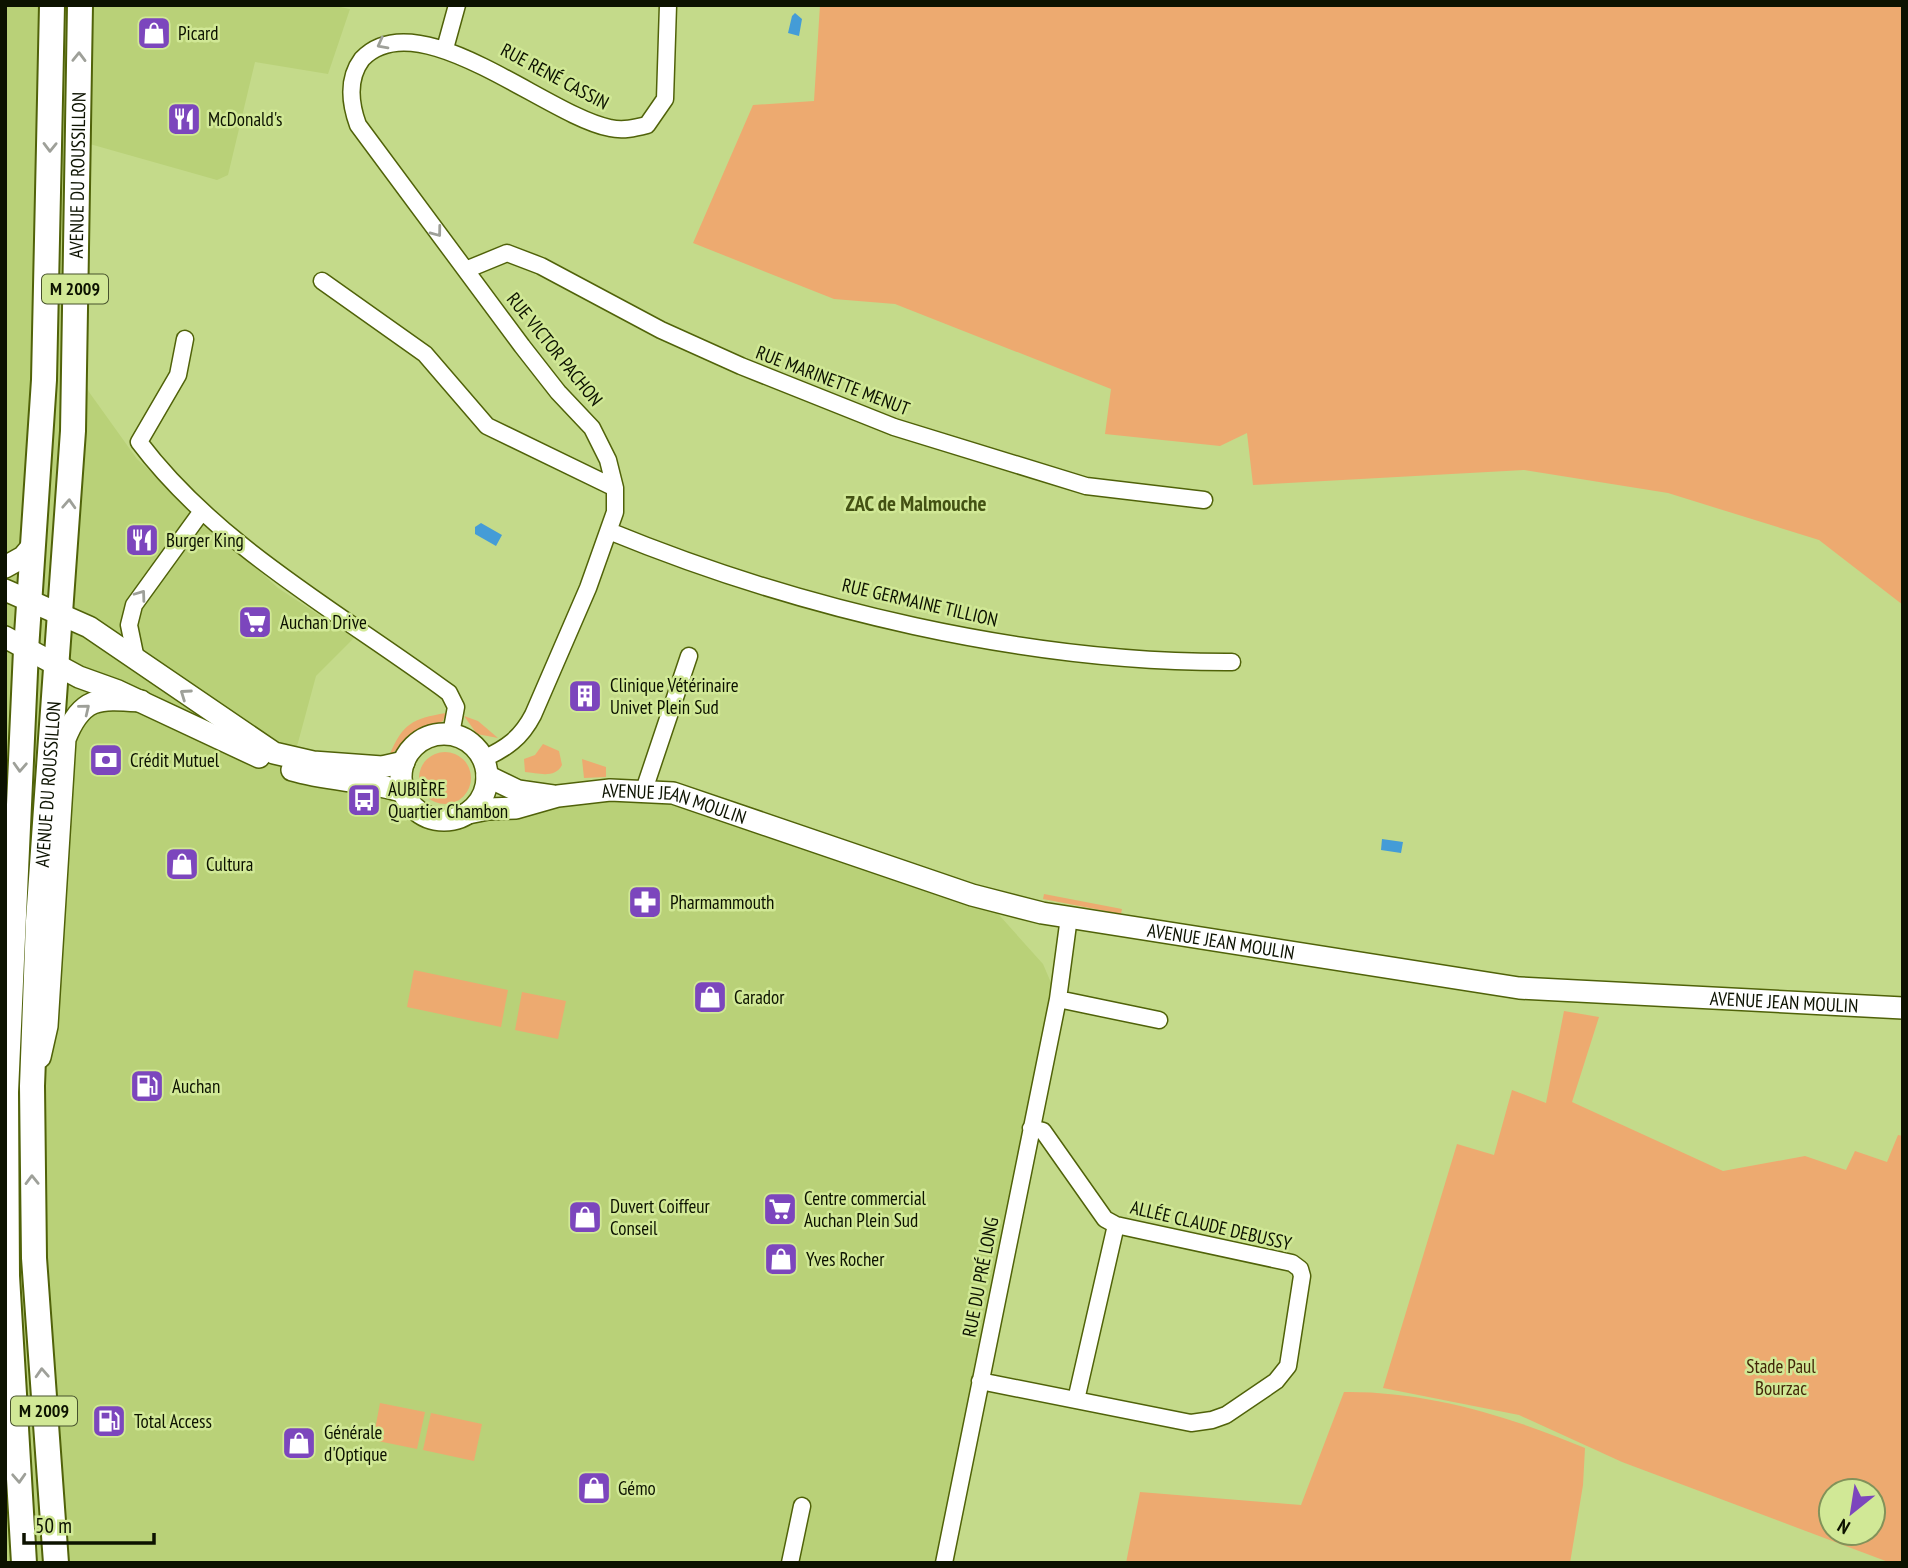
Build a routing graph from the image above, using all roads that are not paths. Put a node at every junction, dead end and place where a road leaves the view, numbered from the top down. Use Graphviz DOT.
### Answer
graph roads {
  1 [pos="52,5"];
  2 [pos="80,5"];
  3 [pos="457,5"];
  4 [pos="668,5"];
  5 [pos="446,45"];
  6 [pos="468,269"];
  7 [pos="322,281"];
  8 [pos="185,339"];
  9 [pos="615,488"];
  10 [pos="1203,500"];
  11 [pos="202,510"];
  12 [pos="609,531"];
  13 [pos="34,544"];
  14 [pos="5,567"];
  15 [pos="5,590"];
  16 [pos="30,602"];
  17 [pos="62,613"];
  18 [pos="15,643"];
  19 [pos="690,656"];
  20 [pos="136,659"];
  21 [pos="1232,662"];
  22 [pos="56,665"];
  23 [pos="141,701"];
  24 [pos="451,734"];
  25 [pos="57,759"];
  26 [pos="404,762"];
  27 [pos="485,767"];
  28 [pos="644,790"];
  29 [pos="404,792"];
  30 [pos="558,796"];
  31 [pos="468,813"];
  32 [pos="10,869"];
  33 [pos="1069,917"];
  34 [pos="1058,999"];
  35 [pos="1903,1008"];
  36 [pos="1159,1020"];
  37 [pos="32,1086"];
  38 [pos="6,1091"];
  39 [pos="1031,1128"];
  40 [pos="1116,1225"];
  41 [pos="980,1381"];
  42 [pos="1076,1400"];
  43 [pos="802,1506"];
  44 [pos="24,1563"];
  45 [pos="56,1563"];
  46 [pos="790,1563"];
  47 [pos="944,1563"];
  1 -- 13 [label="main road, AVENUE DU ROUSSILLON / M 2009, one-way"];
  17 -- 2 [label="main road, AVENUE DU ROUSSILLON / M 2009, one-way"];
  3 -- 5 [label="street"];
  4 -- 5 [label="street, RUE RENÉ CASSIN"];
  5 -- 6 [label="street, RUE VICTOR PACHON, one-way"];
  6 -- 9 [label="street, RUE VICTOR PACHON"];
  6 -- 10 [label="street, RUE MARINETTE MENUT"];
  7 -- 9 [label="street"];
  8 -- 11 [label="street"];
  9 -- 12 [label="street, RUE VICTOR PACHON"];
  20 -- 11 [label="street, one-way"];
  11 -- 24 [label="street"];
  12 -- 21 [label="street, RUE GERMAINE TILLION"];
  12 -- 27 [label="street, RUE VICTOR PACHON"];
  13 -- 14 [label="main road"];
  13 -- 16 [label="main road, AVENUE DU ROUSSILLON / M 2009"];
  15 -- 16 [label="main road"];
  16 -- 17 [label="main road"];
  16 -- 18 [label="main road, AVENUE DU ROUSSILLON / M 2009"];
  17 -- 20 [label="main road"];
  17 -- 22 [label="main road, AVENUE DU ROUSSILLON / M 2009"];
  18 -- 22 [label="main road"];
  18 -- 32 [label="main road, AVENUE DU ROUSSILLON / M 2009, one-way"];
  19 -- 28 [label="street"];
  26 -- 20 [label="main road, one-way"];
  22 -- 23 [label="main road"];
  22 -- 25 [label="main road, AVENUE DU ROUSSILLON / M 2009"];
  25 -- 23 [label="main road, one-way"];
  23 -- 29 [label="main road"];
  24 -- 26 [label="main road"];
  24 -- 27 [label="main road"];
  25 -- 37 [label="main road, AVENUE DU ROUSSILLON / M 2009"];
  25 -- 37 [label="main road"];
  26 -- 29 [label="main road"];
  27 -- 30 [label="main road, AVENUE JEAN MOULIN"];
  27 -- 31 [label="main road"];
  28 -- 30 [label="main road, AVENUE JEAN MOULIN"];
  28 -- 33 [label="main road, AVENUE JEAN MOULIN"];
  29 -- 31 [label="main road"];
  30 -- 31 [label="main road, AVENUE JEAN MOULIN"];
  32 -- 38 [label="main road, AVENUE DU ROUSSILLON / M 2009"];
  33 -- 34 [label="street, RUE DU PRÉ LONG"];
  33 -- 35 [label="main road, AVENUE JEAN MOULIN"];
  34 -- 36 [label="street"];
  34 -- 39 [label="street, RUE DU PRÉ LONG"];
  45 -- 37 [label="main road, AVENUE DU ROUSSILLON / M 2009, one-way"];
  38 -- 44 [label="main road, AVENUE DU ROUSSILLON / M 2009, one-way"];
  39 -- 40 [label="street, ALLÉE CLAUDE DEBUSSY"];
  39 -- 41 [label="street, RUE DU PRÉ LONG"];
  40 -- 42 [label="street, ALLÉE CLAUDE DEBUSSY"];
  40 -- 42 [label="street, ALLÉE CLAUDE DEBUSSY"];
  41 -- 42 [label="street, ALLÉE CLAUDE DEBUSSY"];
  41 -- 47 [label="street, RUE DU PRÉ LONG"];
  43 -- 46 [label="street"];
}
